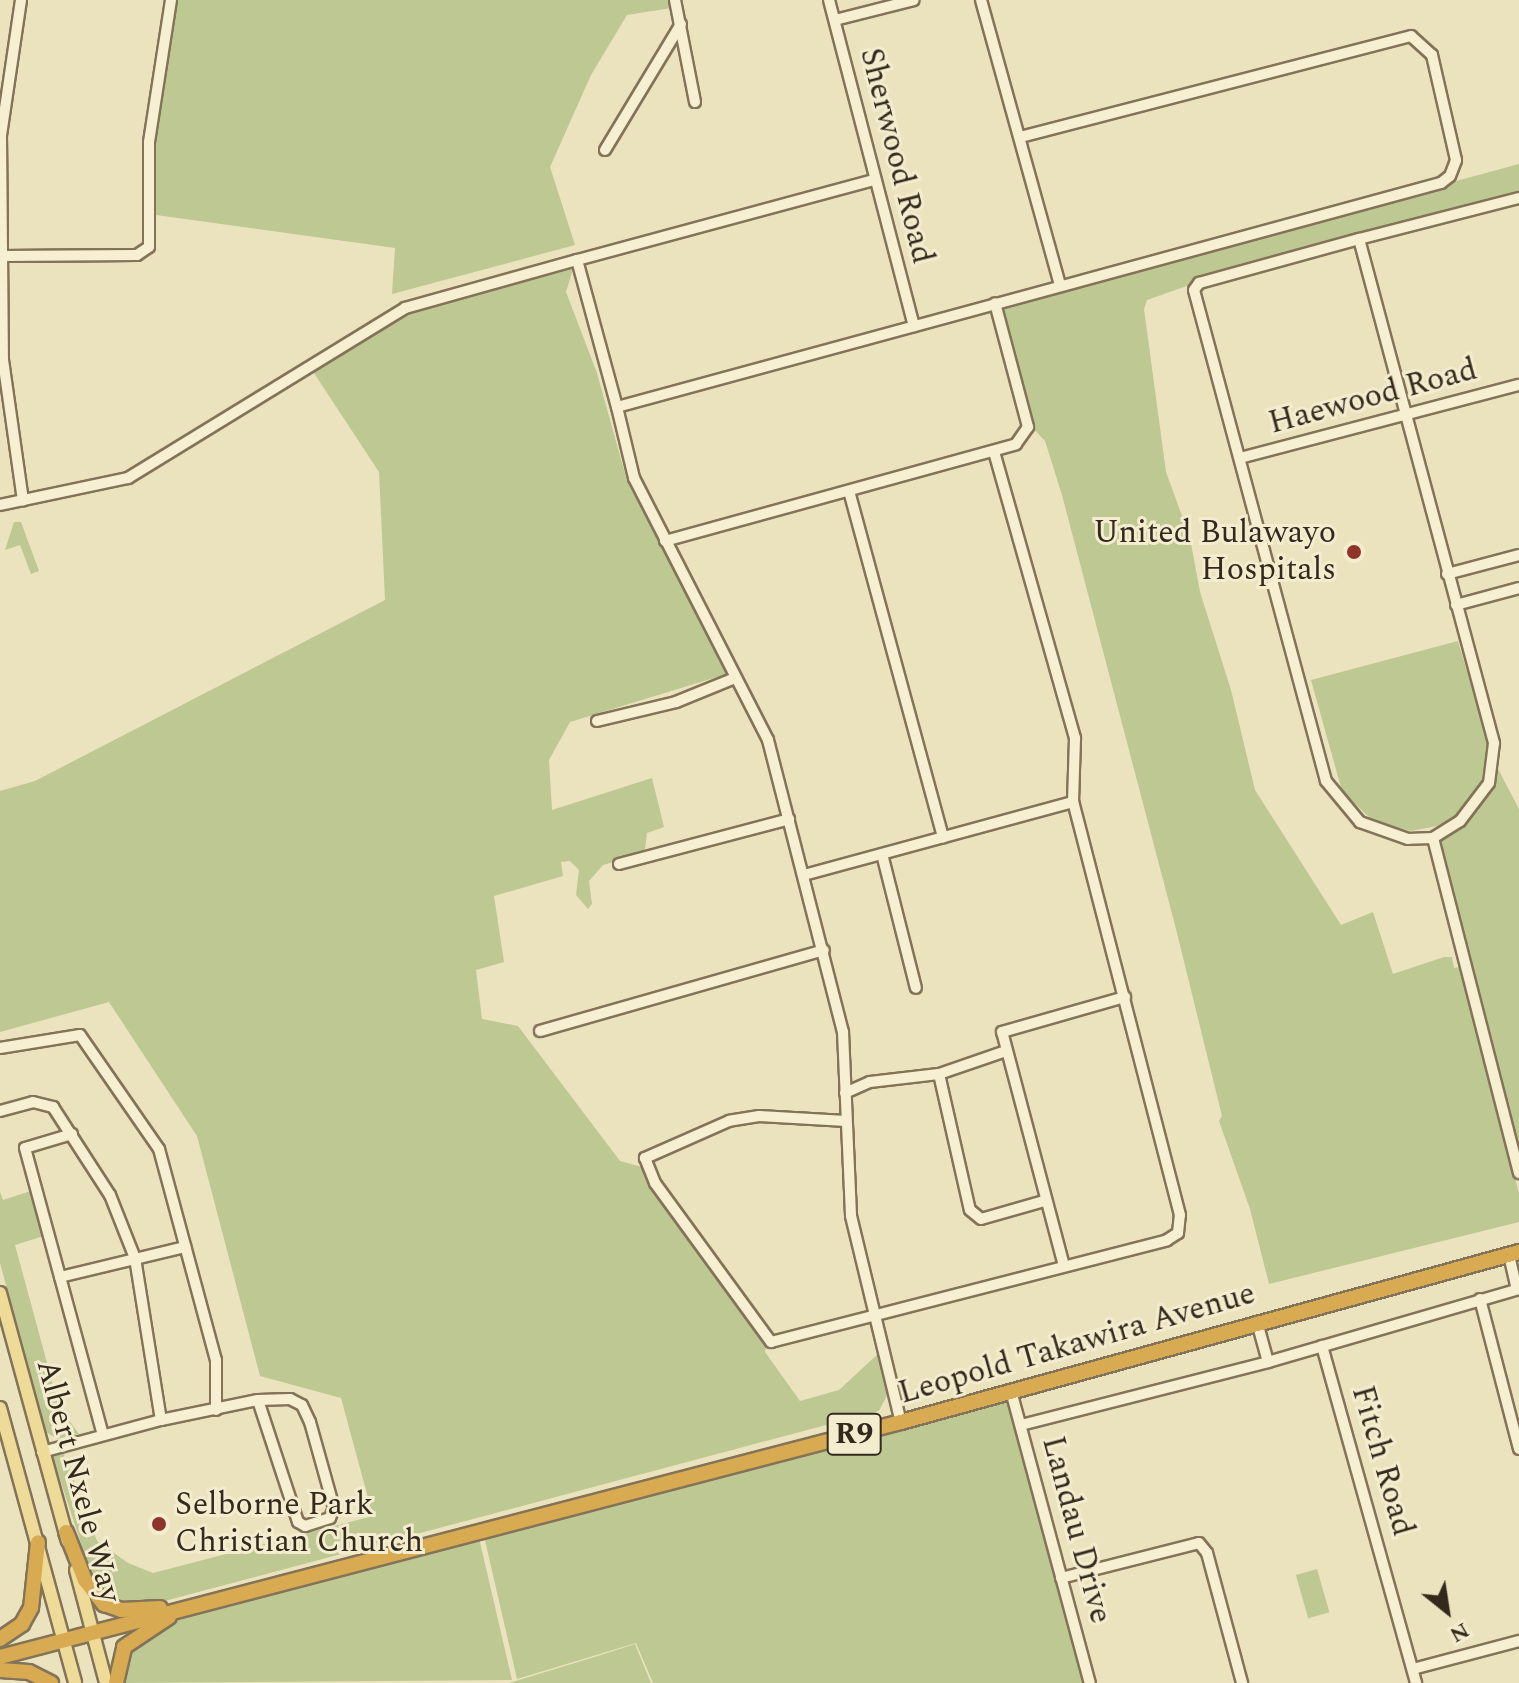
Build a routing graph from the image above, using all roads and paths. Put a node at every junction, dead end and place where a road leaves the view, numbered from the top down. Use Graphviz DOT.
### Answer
graph roads {
  1 [pos="21,0"];
  2 [pos="171,0"];
  3 [pos="675,0"];
  4 [pos="829,0"];
  5 [pos="914,0"];
  6 [pos="981,0"];
  7 [pos="835,20"];
  8 [pos="681,24"];
  9 [pos="695,102"];
  10 [pos="1021,137"];
  11 [pos="605,150"];
  12 [pos="874,180"];
  13 [pos="1519,198"];
  14 [pos="1359,239"];
  15 [pos="2,256"];
  16 [pos="577,260"];
  17 [pos="1060,285"];
  18 [pos="995,303"];
  19 [pos="914,326"];
  20 [pos="1,360"];
  21 [pos="1519,385"];
  22 [pos="617,407"];
  23 [pos="1404,417"];
  24 [pos="994,451"];
  25 [pos="1240,458"];
  26 [pos="849,491"];
  27 [pos="23,501"];
  28 [pos="0,505"];
  29 [pos="665,541"];
  30 [pos="1519,555"];
  31 [pos="1447,574"];
  32 [pos="1519,588"];
  33 [pos="1456,605"];
  34 [pos="735,678"];
  35 [pos="597,721"];
  36 [pos="1073,802"];
  37 [pos="789,819"];
  38 [pos="943,837"];
  39 [pos="1433,838"];
  40 [pos="882,854"];
  41 [pos="619,864"];
  42 [pos="804,875"];
  43 [pos="824,950"];
  44 [pos="916,988"];
  45 [pos="1125,997"];
  46 [pos="540,1031"];
  47 [pos="0,1048"];
  48 [pos="1003,1052"];
  49 [pos="939,1074"];
  50 [pos="844,1077"];
  51 [pos="870,1082"];
  52 [pos="845,1093"];
  53 [pos="1,1110"];
  54 [pos="846,1121"];
  55 [pos="72,1134"];
  56 [pos="1519,1173"];
  57 [pos="1044,1201"];
  58 [pos="185,1247"];
  59 [pos="1514,1253"];
  60 [pos="135,1258"];
  61 [pos="1064,1266"];
  62 [pos="60,1277"];
  63 [pos="1518,1289"];
  64 [pos="0,1293"];
  65 [pos="1480,1299"];
  66 [pos="874,1319"];
  67 [pos="1257,1322"];
  68 [pos="1322,1346"];
  69 [pos="1268,1362"];
  70 [pos="1011,1391"];
  71 [pos="258,1400"];
  72 [pos="0,1408"];
  73 [pos="216,1410"];
  74 [pos="161,1420"];
  75 [pos="901,1422"];
  76 [pos="1021,1425"];
  77 [pos="103,1435"];
  78 [pos="1519,1449"];
  79 [pos="42,1452"];
  80 [pos="66,1532"];
  81 [pos="38,1542"];
  82 [pos="1061,1578"];
  83 [pos="187,1607"];
  84 [pos="93,1632"];
  85 [pos="0,1639"];
  86 [pos="63,1639"];
  87 [pos="1519,1641"];
  88 [pos="0,1657"];
  89 [pos="1413,1669"];
  90 [pos="0,1670"];
  91 [pos="51,1683"];
  92 [pos="75,1683"];
  93 [pos="106,1683"];
  94 [pos="116,1683"];
  95 [pos="1090,1683"];
  96 [pos="1242,1683"];
  97 [pos="1416,1683"];
  1 -- 15 [label="street"];
  2 -- 15 [label="street"];
  3 -- 8 [label="street"];
  4 -- 7 [label="street, Sherwood Road"];
  5 -- 7 [label="street"];
  6 -- 10 [label="street"];
  7 -- 12 [label="street, Sherwood Road"];
  8 -- 9 [label="street"];
  8 -- 11 [label="street"];
  10 -- 17 [label="street"];
  10 -- 17 [label="street"];
  12 -- 16 [label="street"];
  12 -- 19 [label="street, Sherwood Road"];
  13 -- 14 [label="street"];
  14 -- 23 [label="street"];
  14 -- 25 [label="street"];
  15 -- 20 [label="street"];
  16 -- 22 [label="street"];
  16 -- 27 [label="street"];
  17 -- 18 [label="street"];
  18 -- 19 [label="street"];
  18 -- 24 [label="street"];
  19 -- 22 [label="street"];
  20 -- 27 [label="street"];
  21 -- 23 [label="street, Haewood Road"];
  22 -- 29 [label="street"];
  23 -- 25 [label="street, Haewood Road"];
  23 -- 31 [label="street"];
  24 -- 26 [label="street"];
  24 -- 36 [label="street"];
  25 -- 39 [label="street"];
  26 -- 29 [label="street"];
  26 -- 38 [label="street"];
  27 -- 28 [label="street"];
  29 -- 34 [label="street"];
  30 -- 31 [label="street"];
  31 -- 33 [label="street"];
  32 -- 33 [label="street"];
  33 -- 39 [label="street"];
  34 -- 35 [label="street"];
  34 -- 37 [label="street"];
  36 -- 38 [label="street"];
  36 -- 45 [label="street"];
  37 -- 41 [label="street"];
  37 -- 42 [label="street"];
  38 -- 40 [label="street"];
  39 -- 56 [label="street"];
  40 -- 42 [label="street"];
  40 -- 44 [label="street"];
  42 -- 43 [label="street"];
  43 -- 46 [label="street"];
  43 -- 50 [label="street"];
  45 -- 48 [label="street"];
  45 -- 61 [label="street"];
  47 -- 58 [label="street"];
  48 -- 49 [label="street"];
  48 -- 57 [label="street"];
  49 -- 51 [label="street"];
  49 -- 57 [label="street"];
  50 -- 51 [label="street"];
  50 -- 52 [label="street"];
  51 -- 52 [label="street"];
  52 -- 54 [label="street"];
  53 -- 55 [label="street"];
  54 -- 66 [label="street"];
  54 -- 66 [label="street"];
  55 -- 60 [label="street"];
  55 -- 62 [label="street"];
  57 -- 61 [label="street"];
  58 -- 60 [label="street"];
  58 -- 73 [label="street"];
  59 -- 63 [label="street"];
  59 -- 67 [label="highway, Leopold Takawira Avenue / R9"];
  60 -- 62 [label="street"];
  60 -- 74 [label="street"];
  61 -- 66 [label="street"];
  62 -- 77 [label="street"];
  63 -- 65 [label="street"];
  64 -- 79 [label="main road, Albert Nxele Way"];
  65 -- 68 [label="street"];
  65 -- 78 [label="street"];
  66 -- 75 [label="street"];
  67 -- 69 [label="street"];
  67 -- 70 [label="highway, Leopold Takawira Avenue / R9"];
  68 -- 69 [label="street"];
  68 -- 89 [label="street, Fitch Road"];
  69 -- 76 [label="street"];
  70 -- 75 [label="highway, Leopold Takawira Avenue / R9"];
  70 -- 76 [label="street, Landau Drive"];
  71 -- 71 [label="street"];
  71 -- 73 [label="street"];
  72 -- 81 [label="main road, Albert Nxele Way"];
  73 -- 74 [label="street"];
  74 -- 77 [label="street"];
  75 -- 83 [label="highway, Leopold Takawira Avenue / R9"];
  76 -- 82 [label="street, Landau Drive"];
  77 -- 79 [label="street"];
  79 -- 80 [label="main road, Albert Nxele Way"];
  80 -- 83 [label="highway"];
  80 -- 84 [label="main road, Albert Nxele Way"];
  81 -- 85 [label="highway"];
  81 -- 86 [label="main road, Albert Nxele Way"];
  82 -- 95 [label="street, Landau Drive"];
  82 -- 96 [label="street"];
  83 -- 84 [label="highway, Leopold Takawira Avenue / R9"];
  83 -- 94 [label="highway"];
  84 -- 86 [label="highway, Leopold Takawira Avenue / R9"];
  84 -- 93 [label="main road, Albert Nxele Way"];
  86 -- 88 [label="highway, Leopold Takawira Avenue / R9"];
  86 -- 92 [label="main road, Albert Nxele Way"];
  87 -- 89 [label="street"];
  89 -- 97 [label="street, Fitch Road"];
  90 -- 91 [label="highway"];
}
